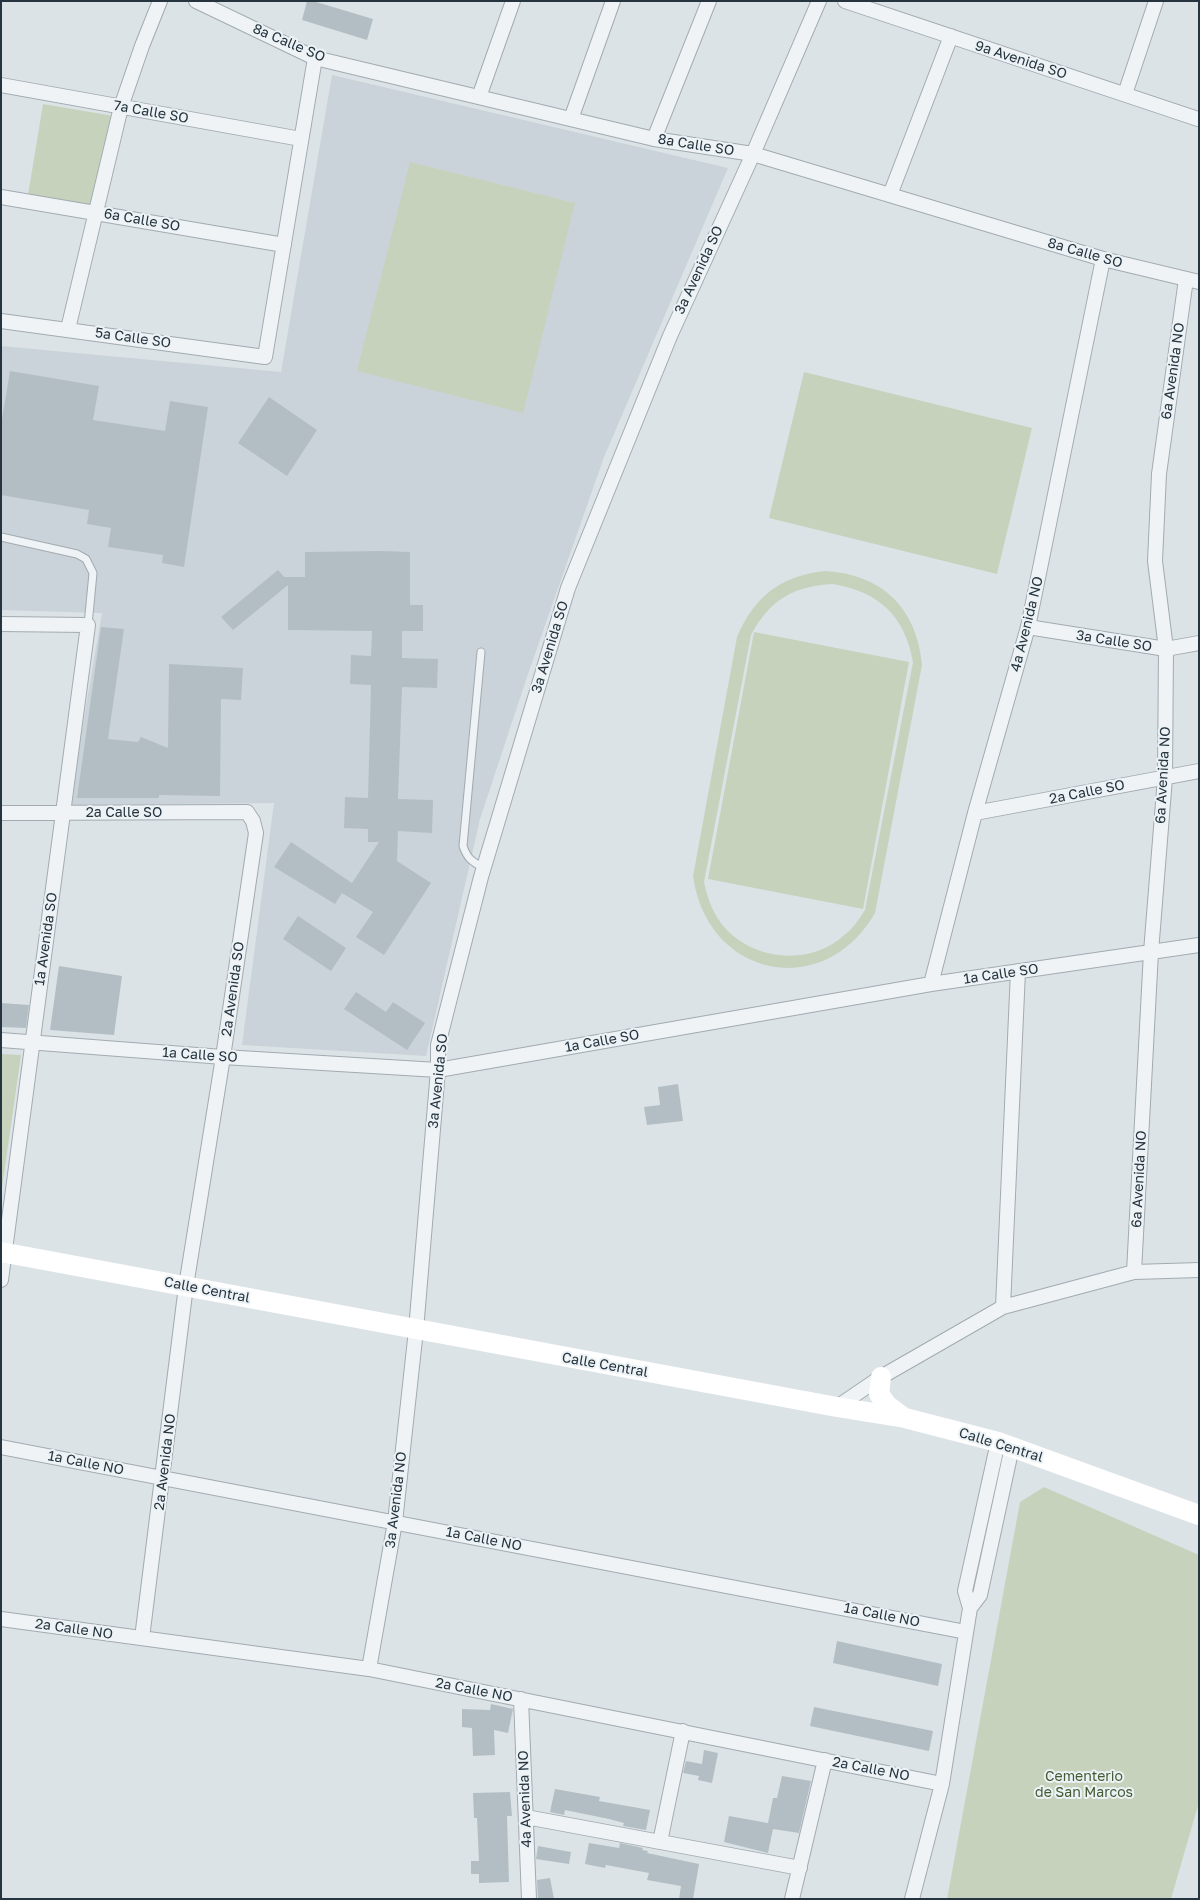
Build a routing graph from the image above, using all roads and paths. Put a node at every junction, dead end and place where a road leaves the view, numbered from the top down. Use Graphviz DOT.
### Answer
graph roads {
  1 [pos="160,1"];
  2 [pos="196,1"];
  3 [pos="513,1"];
  4 [pos="613,1"];
  5 [pos="709,1"];
  6 [pos="819,1"];
  7 [pos="845,1"];
  8 [pos="1156,1"];
  9 [pos="951,36"];
  10 [pos="315,58"];
  11 [pos="1,85"];
  12 [pos="1124,94"];
  13 [pos="479,97"];
  14 [pos="121,107"];
  15 [pos="571,119"];
  16 [pos="1198,119"];
  17 [pos="654,138"];
  18 [pos="301,139"];
  19 [pos="752,154"];
  20 [pos="890,195"];
  21 [pos="1,197"];
  22 [pos="96,212"];
  23 [pos="284,245"];
  24 [pos="1103,259"];
  25 [pos="1192,281"];
  26 [pos="1,321"];
  27 [pos="68,329"];
  28 [pos="1,537"];
  29 [pos="1,624"];
  30 [pos="88,625"];
  31 [pos="1028,627"];
  32 [pos="1199,643"];
  33 [pos="1166,649"];
  34 [pos="481,652"];
  35 [pos="1199,771"];
  36 [pos="1165,778"];
  37 [pos="247,812"];
  38 [pos="1,813"];
  39 [pos="63,813"];
  40 [pos="975,813"];
  41 [pos="484,868"];
  42 [pos="1199,945"];
  43 [pos="1151,952"];
  44 [pos="1018,971"];
  45 [pos="931,984"];
  46 [pos="1,1040"];
  47 [pos="33,1041"];
  48 [pos="223,1057"];
  49 [pos="438,1070"];
  50 [pos="3,1252"];
  51 [pos="1199,1270"];
  52 [pos="1134,1272"];
  53 [pos="1,1280"];
  54 [pos="186,1286"];
  55 [pos="1003,1307"];
  56 [pos="416,1330"];
  57 [pos="881,1377"];
  58 [pos="837,1407"];
  59 [pos="904,1418"];
  60 [pos="1005,1444"];
  61 [pos="1,1447"];
  62 [pos="163,1478"];
  63 [pos="1199,1515"];
  64 [pos="395,1522"];
  65 [pos="1,1619"];
  66 [pos="966,1632"];
  67 [pos="142,1638"];
  68 [pos="369,1669"];
  69 [pos="522,1699"];
  70 [pos="683,1732"];
  71 [pos="826,1760"];
  72 [pos="942,1784"];
  73 [pos="526,1817"];
  74 [pos="660,1842"];
  75 [pos="800,1868"];
  76 [pos="529,1899"];
  77 [pos="792,1899"];
  78 [pos="912,1899"];
  1 -- 14 [label="street"];
  2 -- 10 [label="street, 8a Calle SO"];
  3 -- 13 [label="street"];
  4 -- 15 [label="street"];
  5 -- 17 [label="street"];
  6 -- 19 [label="street, 3a Avenida SO"];
  7 -- 9 [label="street, 9a Avenida SO"];
  8 -- 12 [label="street"];
  9 -- 12 [label="street, 9a Avenida SO"];
  9 -- 20 [label="street"];
  10 -- 13 [label="street, 8a Calle SO"];
  10 -- 18 [label="street"];
  11 -- 14 [label="street, 7a Calle SO"];
  12 -- 16 [label="street, 9a Avenida SO"];
  13 -- 15 [label="street, 8a Calle SO"];
  14 -- 18 [label="street, 7a Calle SO"];
  14 -- 22 [label="street"];
  15 -- 17 [label="street, 8a Calle SO"];
  17 -- 19 [label="street, 8a Calle SO"];
  18 -- 23 [label="street"];
  19 -- 20 [label="street, 8a Calle SO"];
  19 -- 41 [label="street, 3a Avenida SO"];
  20 -- 24 [label="street, 8a Calle SO"];
  21 -- 22 [label="street, 6a Calle SO"];
  22 -- 23 [label="street, 6a Calle SO"];
  22 -- 27 [label="street"];
  23 -- 27 [label="street, 5a Calle SO"];
  24 -- 25 [label="street, 8a Calle SO"];
  24 -- 31 [label="street, 4a Avenida NO"];
  25 -- 33 [label="street, 6a Avenida NO"];
  26 -- 27 [label="street, 5a Calle SO"];
  28 -- 30 [label="lane"];
  29 -- 30 [label="street"];
  30 -- 39 [label="street, 1a Avenida SO"];
  31 -- 33 [label="street, 3a Calle SO"];
  31 -- 40 [label="street, 4a Avenida NO"];
  32 -- 33 [label="street, 3a Calle SO"];
  33 -- 36 [label="street, 6a Avenida NO"];
  34 -- 41 [label="lane"];
  35 -- 36 [label="street, 2a Calle SO"];
  36 -- 40 [label="street, 2a Calle SO"];
  36 -- 43 [label="street, 6a Avenida NO"];
  37 -- 39 [label="street, 2a Calle SO"];
  37 -- 48 [label="street, 2a Avenida SO"];
  38 -- 39 [label="street, 2a Calle SO"];
  39 -- 47 [label="street, 1a Avenida SO"];
  40 -- 45 [label="street, 4a Avenida NO"];
  41 -- 49 [label="street, 3a Avenida SO"];
  42 -- 43 [label="street, 1a Calle SO"];
  43 -- 44 [label="street, 1a Calle SO"];
  43 -- 52 [label="street, 6a Avenida NO"];
  44 -- 45 [label="street, 1a Calle SO"];
  44 -- 55 [label="street"];
  45 -- 49 [label="street, 1a Calle SO"];
  46 -- 47 [label="street, 1a Calle SO"];
  47 -- 48 [label="street, 1a Calle SO"];
  47 -- 50 [label="street, 1a Avenida SO"];
  48 -- 49 [label="street, 1a Calle SO"];
  48 -- 54 [label="street, 2a Avenida SO"];
  49 -- 56 [label="street, 3a Avenida SO"];
  50 -- 53 [label="street, 1a Avenida SO"];
  50 -- 54 [label="main road, Calle Central"];
  51 -- 52 [label="street"];
  52 -- 55 [label="street"];
  54 -- 56 [label="main road, Calle Central"];
  54 -- 62 [label="street, 2a Avenida NO"];
  55 -- 57 [label="street"];
  56 -- 58 [label="main road, Calle Central"];
  56 -- 64 [label="street, 3a Avenida NO"];
  57 -- 58 [label="street"];
  57 -- 59 [label="main road"];
  58 -- 59 [label="main road, Calle Central"];
  59 -- 60 [label="main road, Calle Central"];
  60 -- 63 [label="main road, Calle Central"];
  60 -- 66 [label="street"];
  61 -- 62 [label="street, 1a Calle NO"];
  62 -- 64 [label="street, 1a Calle NO"];
  62 -- 67 [label="street, 2a Avenida NO"];
  64 -- 66 [label="street, 1a Calle NO"];
  64 -- 68 [label="street, 3a Avenida NO"];
  65 -- 67 [label="street, 2a Calle NO"];
  66 -- 72 [label="street"];
  67 -- 68 [label="street, 2a Calle NO"];
  68 -- 69 [label="street, 2a Calle NO"];
  69 -- 70 [label="street, 2a Calle NO"];
  69 -- 73 [label="street, 4a Avenida NO"];
  70 -- 71 [label="street, 2a Calle NO"];
  70 -- 74 [label="street"];
  71 -- 72 [label="street, 2a Calle NO"];
  71 -- 75 [label="street"];
  72 -- 78 [label="street"];
  73 -- 74 [label="street"];
  73 -- 76 [label="street, 4a Avenida NO"];
  74 -- 75 [label="street"];
  75 -- 77 [label="street"];
}
